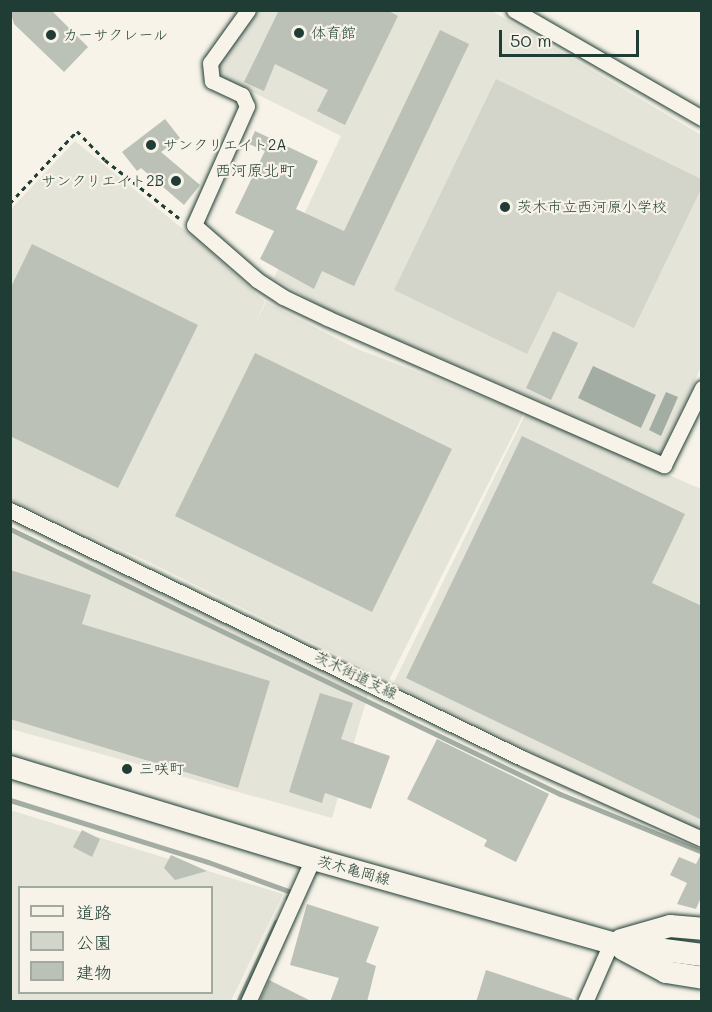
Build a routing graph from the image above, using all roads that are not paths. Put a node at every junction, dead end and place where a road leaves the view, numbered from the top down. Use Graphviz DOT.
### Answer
graph roads {
  1 [pos="248,10"];
  2 [pos="514,10"];
  3 [pos="702,118"];
  4 [pos="702,388"];
  5 [pos="10,510"];
  6 [pos="10,767"];
  7 [pos="702,839"];
  8 [pos="313,859"];
  9 [pos="702,930"];
  10 [pos="611,943"];
  11 [pos="702,955"];
  12 [pos="702,978"];
  13 [pos="248,1002"];
  14 [pos="585,1002"];
  1 -- 4 [label="street"];
  2 -- 3 [label="street"];
  5 -- 7 [label="street, 茨木街道支線"];
  6 -- 8 [label="main road, 茨木亀岡線"];
  8 -- 10 [label="main road, 茨木亀岡線"];
  8 -- 13 [label="street"];
  9 -- 10 [label="main road"];
  10 -- 11 [label="main road, 茨木亀岡線"];
  10 -- 12 [label="main road"];
  10 -- 14 [label="street"];
}
